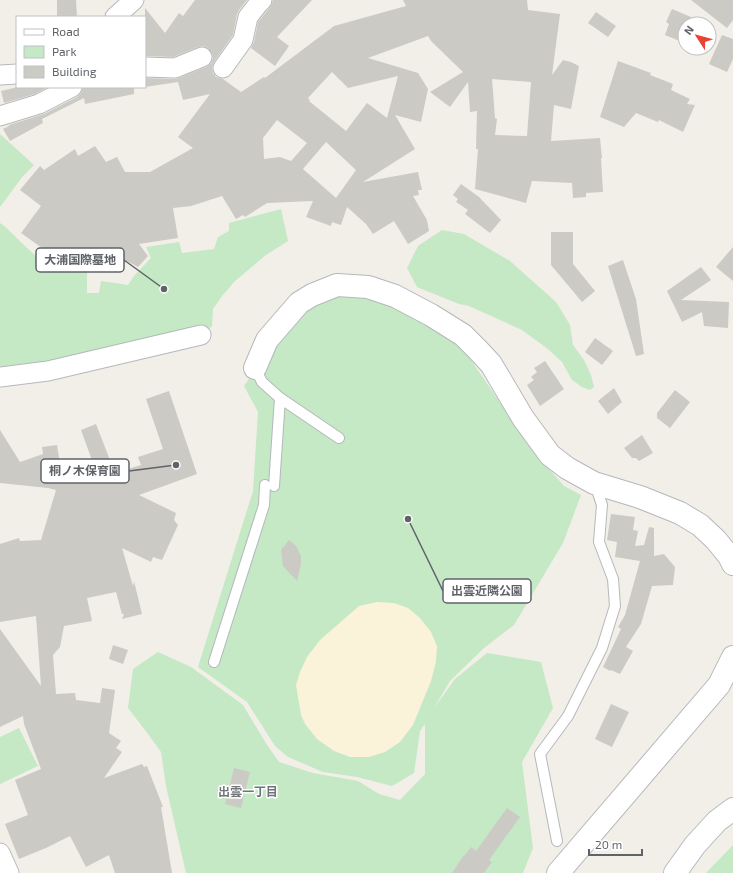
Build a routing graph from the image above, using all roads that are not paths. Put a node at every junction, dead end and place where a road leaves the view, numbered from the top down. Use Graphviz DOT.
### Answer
graph roads {
  1 [pos="134,0"];
  2 [pos="262,0"];
  3 [pos="116,16"];
  4 [pos="202,57"];
  5 [pos="146,67"];
  6 [pos="223,68"];
  7 [pos="16,74"];
  8 [pos="0,75"];
  9 [pos="70,88"];
  10 [pos="0,116"];
  11 [pos="201,335"];
  12 [pos="256,368"];
  13 [pos="0,377"];
  14 [pos="280,398"];
  15 [pos="339,438"];
  16 [pos="594,483"];
  17 [pos="733,564"];
  18 [pos="733,657"];
  19 [pos="214,662"];
  20 [pos="733,809"];
  21 [pos="557,841"];
  22 [pos="0,852"];
  23 [pos="9,873"];
  24 [pos="558,873"];
  25 [pos="675,873"];
  1 -- 3 [label="street"];
  2 -- 6 [label="street"];
  4 -- 5 [label="street"];
  7 -- 8 [label="street"];
  9 -- 10 [label="street"];
  11 -- 13 [label="street"];
  12 -- 14 [label="lane"];
  12 -- 16 [label="street"];
  14 -- 15 [label="lane"];
  14 -- 19 [label="lane"];
  16 -- 17 [label="street"];
  16 -- 21 [label="lane"];
  18 -- 24 [label="street"];
  20 -- 25 [label="street"];
  22 -- 23 [label="street"];
}
